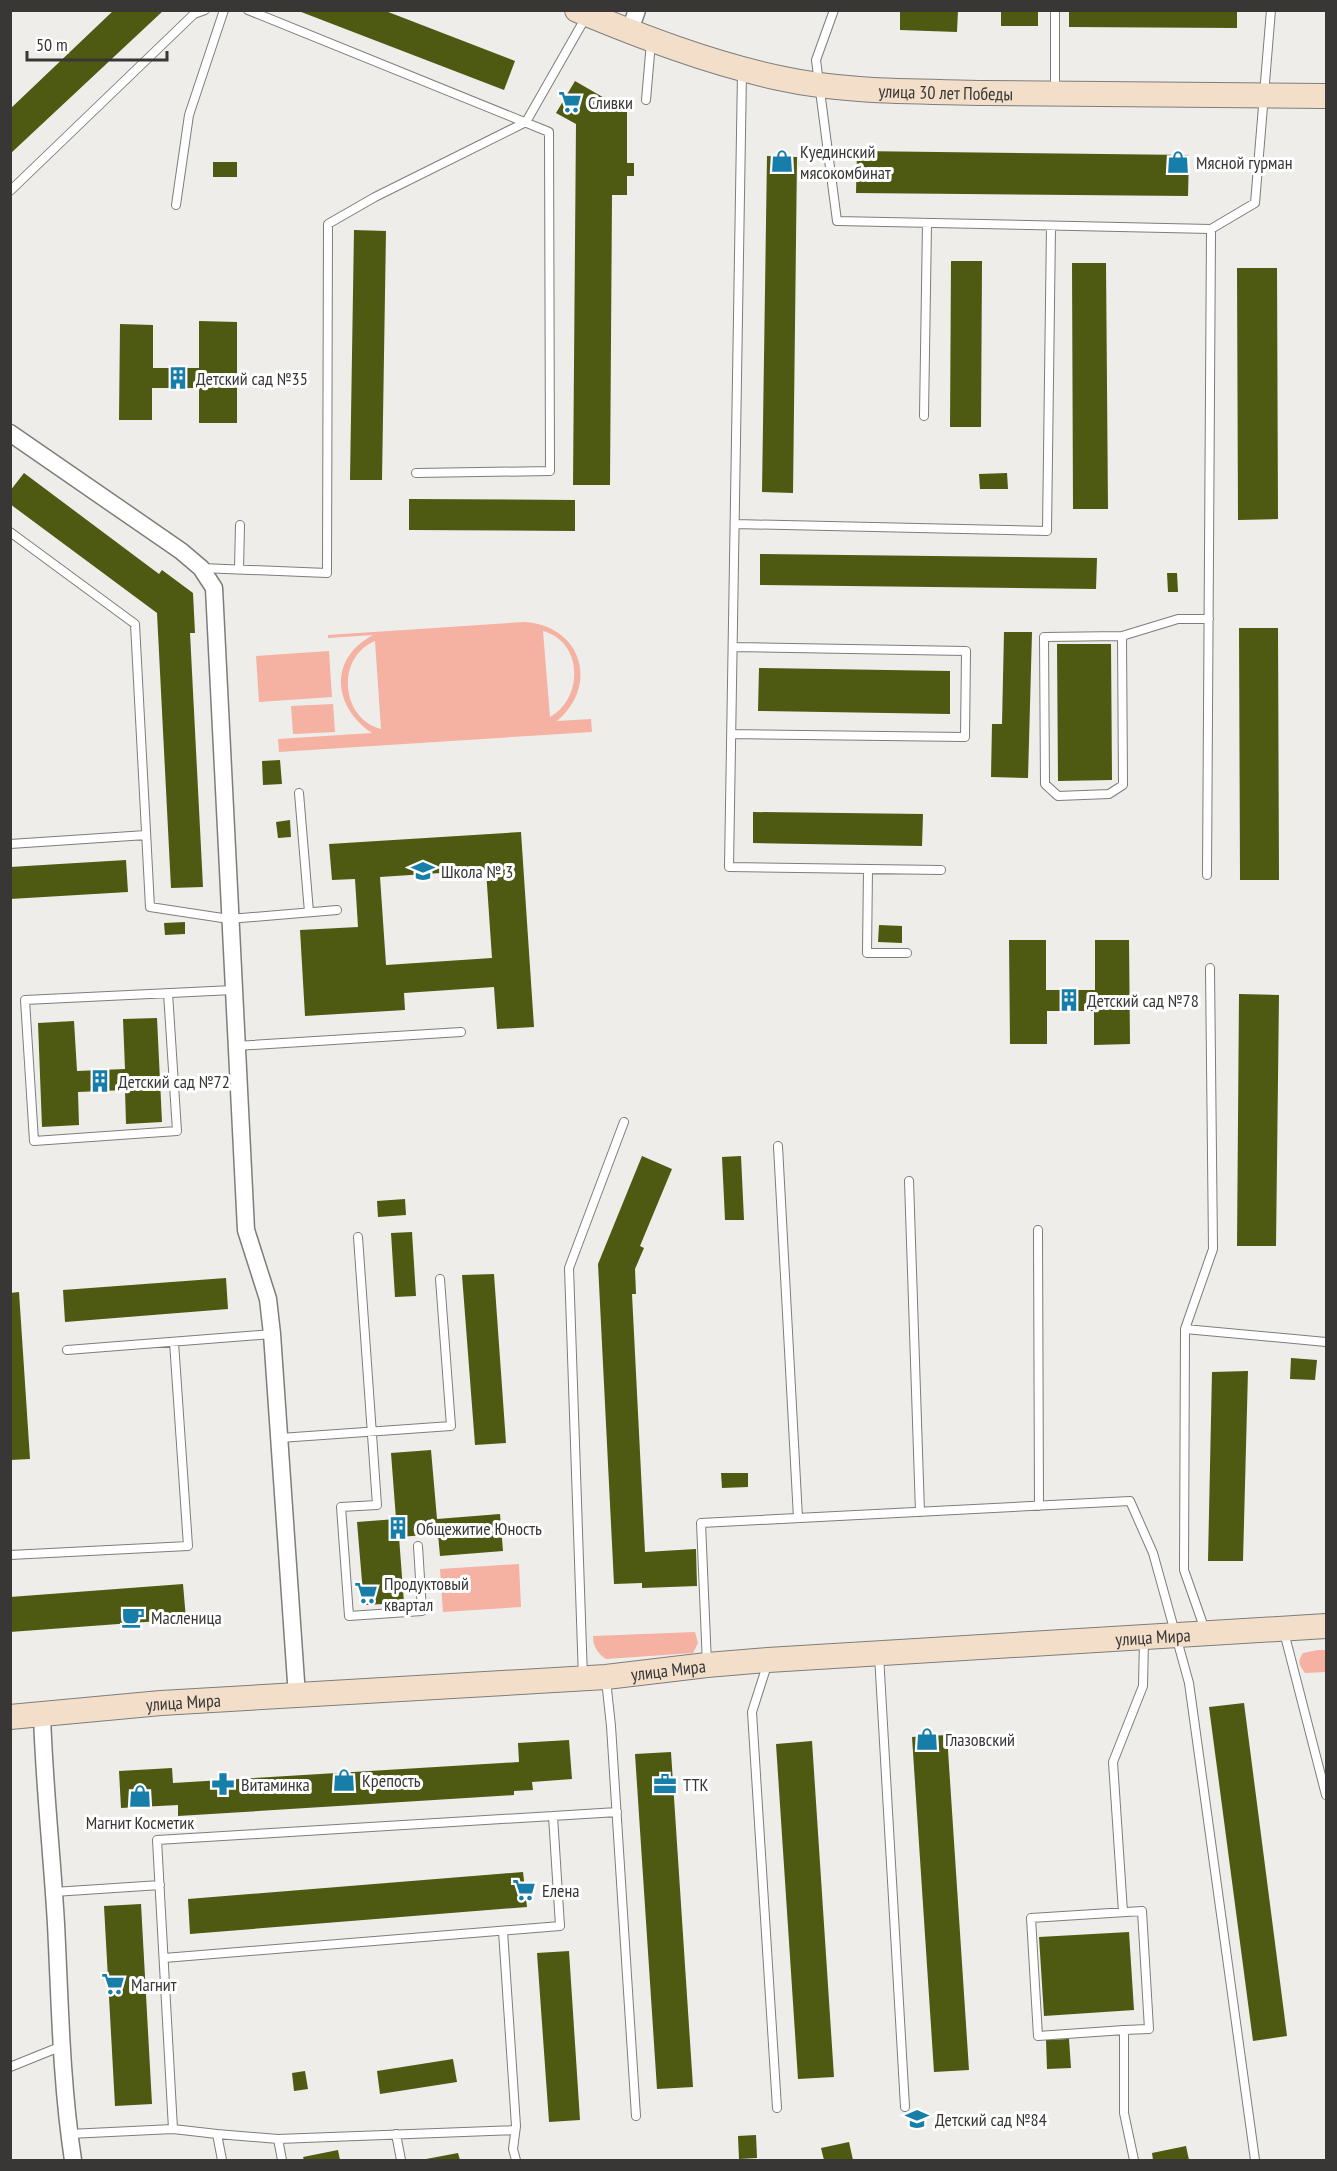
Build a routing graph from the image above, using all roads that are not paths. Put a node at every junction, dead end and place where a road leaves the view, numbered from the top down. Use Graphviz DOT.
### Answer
graph roads {
  1 [pos="205,10"];
  2 [pos="225,10"];
  3 [pos="248,10"];
  4 [pos="834,10"];
  5 [pos="1055,10"];
  6 [pos="1271,10"];
  7 [pos="582,13"];
  8 [pos="640,26"];
  9 [pos="742,68"];
  10 [pos="819,85"];
  11 [pos="1055,94"];
  12 [pos="1263,95"];
  13 [pos="1326,96"];
  14 [pos="646,100"];
  15 [pos="526,122"];
  16 [pos="10,191"];
  17 [pos="176,205"];
  18 [pos="927,224"];
  19 [pos="1051,226"];
  20 [pos="1211,229"];
  21 [pos="924,416"];
  22 [pos="10,434"];
  23 [pos="416,473"];
  24 [pos="736,524"];
  25 [pos="240,525"];
  26 [pos="10,532"];
  27 [pos="201,568"];
  28 [pos="239,569"];
  29 [pos="1209,619"];
  30 [pos="1122,636"];
  31 [pos="733,647"];
  32 [pos="732,734"];
  33 [pos="299,793"];
  34 [pos="146,835"];
  35 [pos="10,844"];
  36 [pos="868,869"];
  37 [pos="941,870"];
  38 [pos="1207,875"];
  39 [pos="338,910"];
  40 [pos="309,912"];
  41 [pos="230,919"];
  42 [pos="907,953"];
  43 [pos="1210,968"];
  44 [pos="233,990"];
  45 [pos="168,993"];
  46 [pos="461,1032"];
  47 [pos="236,1046"];
  48 [pos="624,1122"];
  49 [pos="778,1146"];
  50 [pos="909,1180"];
  51 [pos="1038,1230"];
  52 [pos="358,1237"];
  53 [pos="440,1279"];
  54 [pos="1185,1329"];
  55 [pos="272,1334"];
  56 [pos="174,1342"];
  57 [pos="1326,1342"];
  58 [pos="67,1350"];
  59 [pos="372,1431"];
  60 [pos="280,1438"];
  61 [pos="1039,1506"];
  62 [pos="920,1512"];
  63 [pos="798,1518"];
  64 [pos="418,1546"];
  65 [pos="10,1555"];
  66 [pos="1326,1626"];
  67 [pos="1284,1629"];
  68 [pos="1206,1633"];
  69 [pos="1176,1635"];
  70 [pos="1144,1637"];
  71 [pos="879,1654"];
  72 [pos="768,1660"];
  73 [pos="708,1665"];
  74 [pos="595,1678"];
  75 [pos="297,1696"];
  76 [pos="42,1714"];
  77 [pos="10,1717"];
  78 [pos="1326,1795"];
  79 [pos="617,1812"];
  80 [pos="553,1816"];
  81 [pos="159,1885"];
  82 [pos="54,1892"];
  83 [pos="1123,1912"];
  84 [pos="502,1931"];
  85 [pos="164,1958"];
  86 [pos="1124,2030"];
  87 [pos="62,2046"];
  88 [pos="10,2067"];
  89 [pos="905,2107"];
  90 [pos="777,2108"];
  91 [pos="636,2116"];
  92 [pos="173,2129"];
  93 [pos="515,2130"];
  94 [pos="69,2134"];
  95 [pos="217,2134"];
  96 [pos="396,2134"];
  97 [pos="278,2139"];
  98 [pos="73,2160"];
  99 [pos="222,2160"];
  100 [pos="282,2160"];
  101 [pos="401,2160"];
  102 [pos="516,2160"];
  103 [pos="1134,2160"];
  104 [pos="1255,2160"];
  1 -- 16 [label="lane"];
  2 -- 17 [label="lane"];
  3 -- 15 [label="lane"];
  4 -- 10 [label="lane"];
  5 -- 11 [label="lane"];
  6 -- 12 [label="lane"];
  7 -- 8 [label="main road, улица 30 лет Победы"];
  7 -- 15 [label="lane"];
  8 -- 9 [label="main road, улица 30 лет Победы"];
  8 -- 14 [label="lane"];
  9 -- 10 [label="main road, улица 30 лет Победы"];
  9 -- 24 [label="lane"];
  10 -- 11 [label="main road, улица 30 лет Победы"];
  10 -- 18 [label="lane"];
  11 -- 12 [label="main road, улица 30 лет Победы"];
  12 -- 13 [label="main road, улица 30 лет Победы"];
  12 -- 20 [label="lane"];
  15 -- 23 [label="lane"];
  15 -- 28 [label="lane"];
  18 -- 19 [label="lane"];
  18 -- 21 [label="lane"];
  19 -- 20 [label="lane"];
  19 -- 24 [label="lane"];
  20 -- 29 [label="lane"];
  22 -- 27 [label="street"];
  24 -- 31 [label="lane"];
  25 -- 28 [label="lane"];
  26 -- 34 [label="lane"];
  27 -- 28 [label="lane"];
  27 -- 41 [label="street"];
  29 -- 30 [label="lane"];
  29 -- 38 [label="lane"];
  30 -- 30 [label="lane"];
  31 -- 32 [label="lane"];
  31 -- 32 [label="lane"];
  32 -- 36 [label="lane"];
  33 -- 40 [label="lane"];
  34 -- 35 [label="lane"];
  34 -- 41 [label="lane"];
  36 -- 37 [label="lane"];
  36 -- 42 [label="lane"];
  39 -- 40 [label="lane"];
  40 -- 41 [label="lane"];
  41 -- 44 [label="street"];
  43 -- 54 [label="lane"];
  44 -- 45 [label="lane"];
  44 -- 47 [label="street"];
  45 -- 45 [label="lane"];
  46 -- 47 [label="lane"];
  47 -- 55 [label="street"];
  48 -- 74 [label="lane"];
  49 -- 63 [label="lane"];
  50 -- 62 [label="lane"];
  51 -- 61 [label="lane"];
  52 -- 59 [label="lane"];
  53 -- 59 [label="lane"];
  54 -- 57 [label="lane"];
  54 -- 68 [label="lane"];
  55 -- 56 [label="lane"];
  55 -- 60 [label="street"];
  56 -- 58 [label="lane"];
  56 -- 65 [label="lane"];
  59 -- 60 [label="lane"];
  59 -- 64 [label="lane"];
  60 -- 75 [label="street"];
  61 -- 62 [label="lane"];
  61 -- 69 [label="lane"];
  62 -- 63 [label="lane"];
  63 -- 73 [label="lane"];
  66 -- 67 [label="main road, улица Мира"];
  67 -- 68 [label="main road, улица Мира"];
  67 -- 78 [label="lane"];
  68 -- 69 [label="main road, улица Мира"];
  69 -- 70 [label="main road, улица Мира"];
  69 -- 104 [label="lane"];
  70 -- 71 [label="main road, улица Мира"];
  70 -- 83 [label="lane"];
  71 -- 72 [label="main road, улица Мира"];
  71 -- 89 [label="lane"];
  72 -- 73 [label="main road, улица Мира"];
  72 -- 90 [label="lane"];
  73 -- 74 [label="main road, улица Мира"];
  74 -- 75 [label="main road, улица Мира"];
  74 -- 79 [label="lane"];
  75 -- 76 [label="main road, улица Мира"];
  76 -- 77 [label="main road, улица Мира"];
  76 -- 82 [label="street"];
  79 -- 80 [label="lane"];
  79 -- 91 [label="lane"];
  80 -- 81 [label="lane"];
  80 -- 84 [label="lane"];
  81 -- 82 [label="lane"];
  81 -- 85 [label="lane"];
  82 -- 87 [label="street"];
  83 -- 86 [label="lane"];
  83 -- 86 [label="lane"];
  84 -- 85 [label="lane"];
  84 -- 93 [label="lane"];
  85 -- 92 [label="lane"];
  86 -- 103 [label="lane"];
  87 -- 88 [label="lane"];
  87 -- 94 [label="street"];
  92 -- 94 [label="lane"];
  92 -- 95 [label="lane"];
  93 -- 96 [label="lane"];
  93 -- 102 [label="lane"];
  94 -- 98 [label="street"];
  95 -- 97 [label="lane"];
  95 -- 99 [label="lane"];
  96 -- 97 [label="lane"];
  96 -- 101 [label="lane"];
  97 -- 100 [label="lane"];
}
